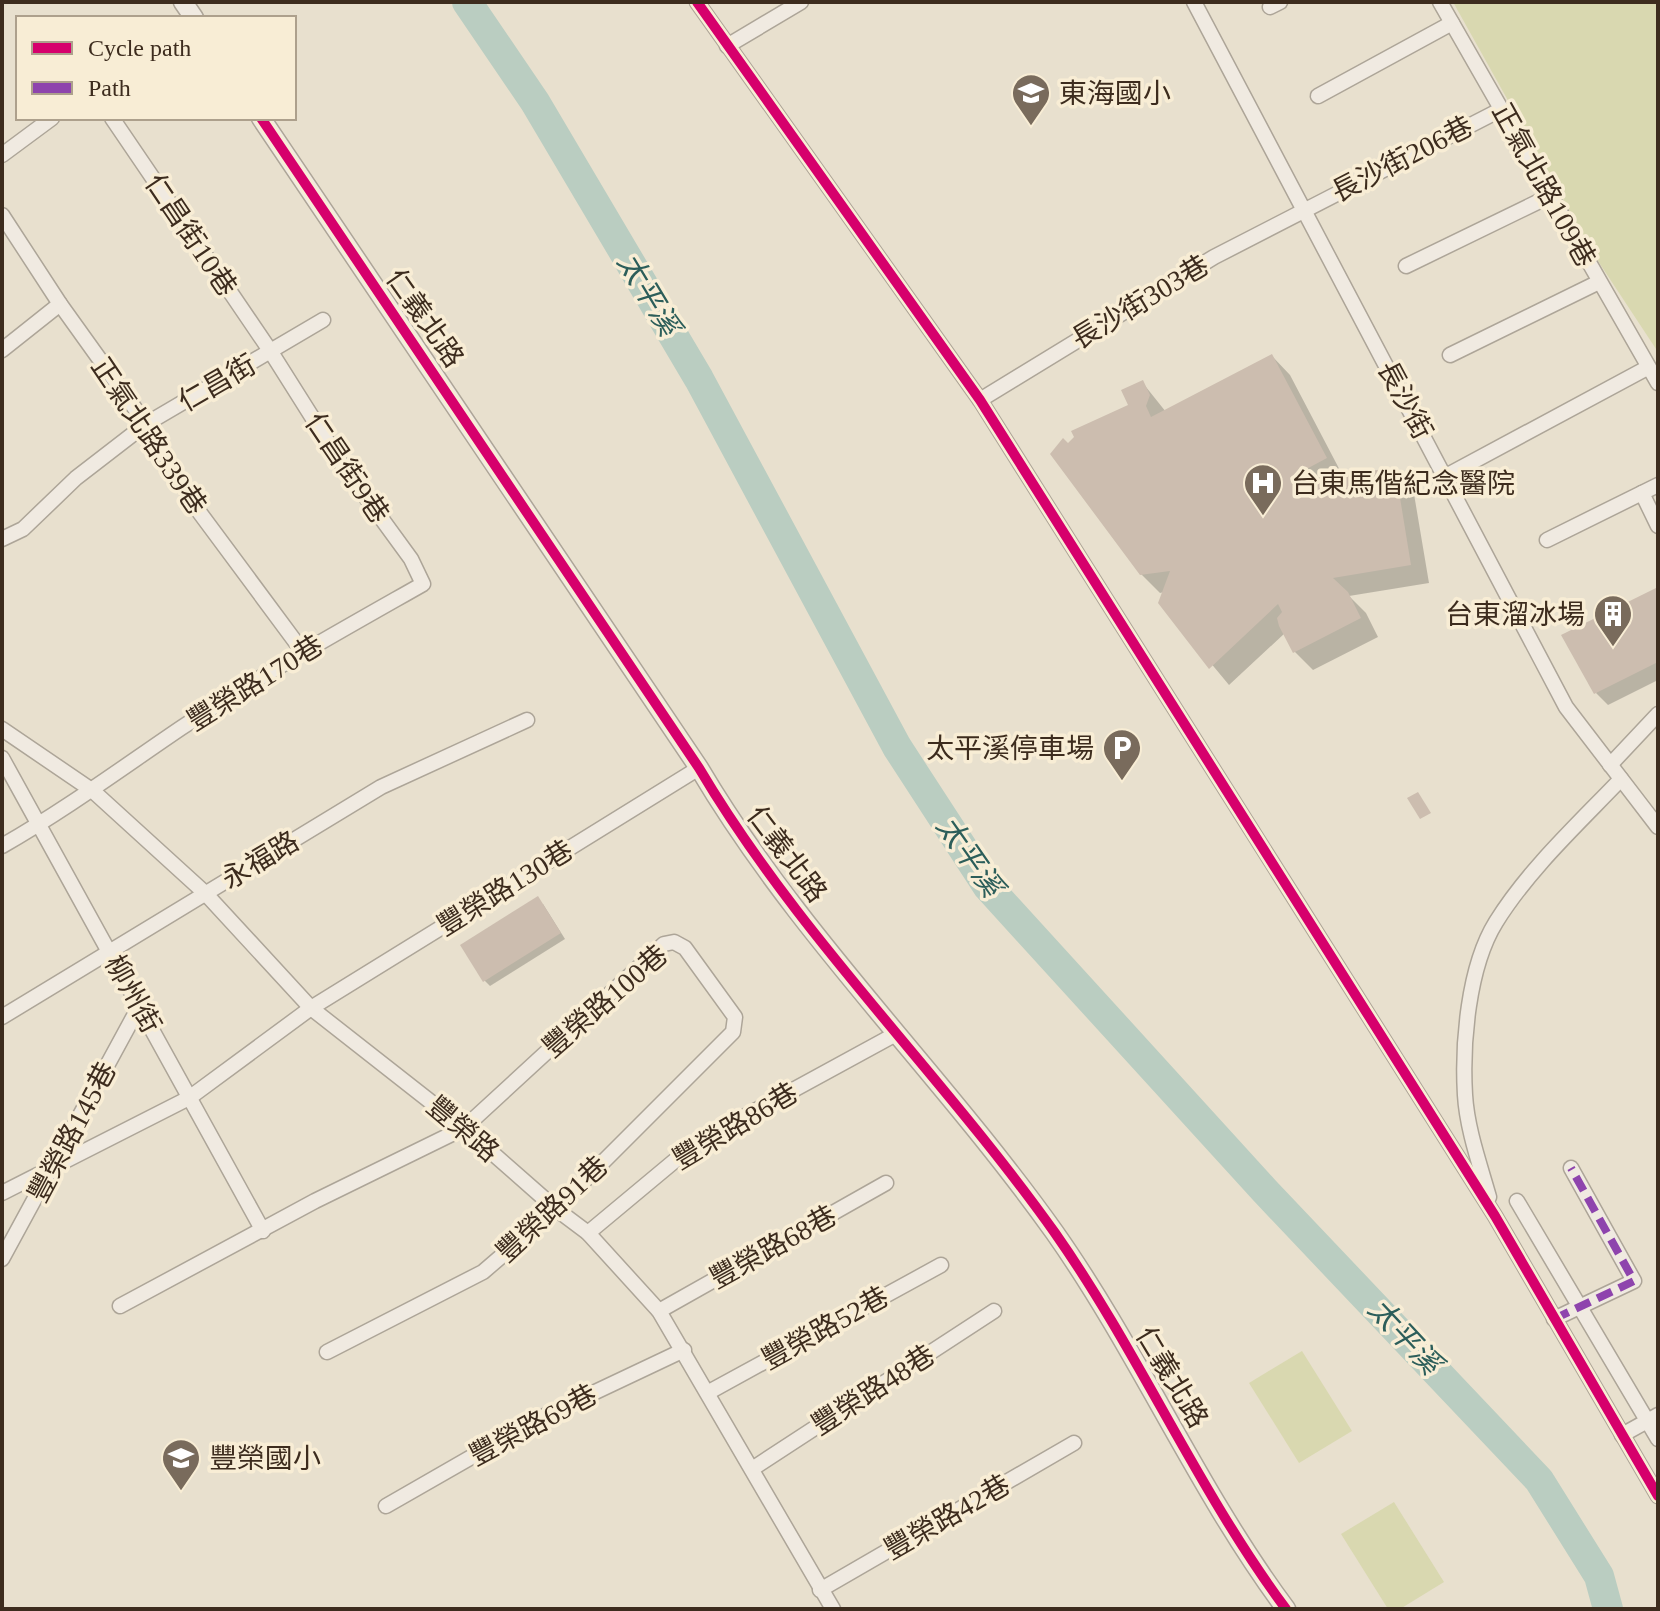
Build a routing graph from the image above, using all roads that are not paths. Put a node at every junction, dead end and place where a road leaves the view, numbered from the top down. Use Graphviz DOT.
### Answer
graph roads {
  1 [pos="697,2"];
  2 [pos="1194,2"];
  3 [pos="1440,2"];
  4 [pos="797,3"];
  5 [pos="1452,23"];
  6 [pos="727,46"];
  7 [pos="1318,96"];
  8 [pos="1502,109"];
  9 [pos="49,120"];
  10 [pos="113,120"];
  11 [pos="262,120"];
  12 [pos="2,155"];
  13 [pos="1550,196"];
  14 [pos="1303,208"];
  15 [pos="2,215"];
  16 [pos="1406,266"];
  17 [pos="1599,282"];
  18 [pos="60,304"];
  19 [pos="323,320"];
  20 [pos="2,350"];
  21 [pos="271,352"];
  22 [pos="1450,355"];
  23 [pos="1647,368"];
  24 [pos="1658,383"];
  25 [pos="980,400"];
  26 [pos="146,424"];
  27 [pos="1446,476"];
  28 [pos="1658,485"];
  29 [pos="1642,493"];
  30 [pos="1658,526"];
  31 [pos="2,539"];
  32 [pos="1547,540"];
  33 [pos="423,584"];
  34 [pos="303,652"];
  35 [pos="1658,714"];
  36 [pos="527,720"];
  37 [pos="2,729"];
  38 [pos="2,758"];
  39 [pos="1610,765"];
  40 [pos="699,768"];
  41 [pos="1621,779"];
  42 [pos="93,791"];
  43 [pos="41,823"];
  44 [pos="1658,827"];
  45 [pos="2,846"];
  46 [pos="205,893"];
  47 [pos="109,951"];
  48 [pos="141,1003"];
  49 [pos="311,1008"];
  50 [pos="2,1017"];
  51 [pos="735,1017"];
  52 [pos="894,1035"];
  53 [pos="189,1098"];
  54 [pos="464,1128"];
  55 [pos="55,1167"];
  56 [pos="1571,1168"];
  57 [pos="886,1183"];
  58 [pos="2,1193"];
  59 [pos="1517,1201"];
  60 [pos="556,1209"];
  61 [pos="1495,1216"];
  62 [pos="263,1231"];
  63 [pos="588,1233"];
  64 [pos="2,1259"];
  65 [pos="941,1265"];
  66 [pos="120,1306"];
  67 [pos="1579,1306"];
  68 [pos="659,1311"];
  69 [pos="994,1311"];
  70 [pos="1554,1319"];
  71 [pos="684,1350"];
  72 [pos="327,1352"];
  73 [pos="709,1392"];
  74 [pos="1653,1418"];
  75 [pos="1622,1435"];
  76 [pos="1658,1439"];
  77 [pos="1074,1443"];
  78 [pos="752,1469"];
  79 [pos="1658,1496"];
  80 [pos="386,1506"];
  81 [pos="820,1590"];
  82 [pos="833,1609"];
  83 [pos="1286,1609"];
  1 -- 6 [label="street"];
  2 -- 14 [label="street, 長沙街"];
  3 -- 5 [label="street, 正氣北路109巷"];
  4 -- 6 [label="street"];
  5 -- 7 [label="street"];
  5 -- 8 [label="street, 正氣北路109巷"];
  6 -- 25 [label="street"];
  8 -- 13 [label="street, 正氣北路109巷"];
  8 -- 14 [label="street, 長沙街206巷"];
  9 -- 12 [label="street"];
  10 -- 21 [label="street, 仁昌街10巷"];
  11 -- 40 [label="street, 仁義北路"];
  13 -- 16 [label="street"];
  13 -- 17 [label="street, 正氣北路109巷"];
  14 -- 25 [label="street, 長沙街303巷"];
  14 -- 27 [label="street, 長沙街"];
  15 -- 18 [label="street, 正氣北路339巷"];
  17 -- 22 [label="street"];
  17 -- 23 [label="street, 正氣北路109巷"];
  18 -- 20 [label="street"];
  18 -- 26 [label="street, 正氣北路339巷"];
  19 -- 21 [label="street, 仁昌街"];
  21 -- 26 [label="street, 仁昌街"];
  21 -- 33 [label="street, 仁昌街9巷"];
  23 -- 24 [label="street, 正氣北路109巷"];
  23 -- 27 [label="street"];
  25 -- 61 [label="street"];
  26 -- 31 [label="street, 仁昌街"];
  26 -- 34 [label="street, 正氣北路339巷"];
  27 -- 39 [label="street, 長沙街"];
  28 -- 29 [label="street"];
  29 -- 30 [label="street"];
  29 -- 32 [label="street"];
  33 -- 34 [label="street, 豐榮路170巷"];
  34 -- 42 [label="street, 豐榮路170巷"];
  35 -- 39 [label="street"];
  36 -- 46 [label="street, 永福路"];
  37 -- 42 [label="street, 豐榮路"];
  38 -- 43 [label="street, 柳州街"];
  39 -- 41 [label="street, 長沙街"];
  40 -- 49 [label="street, 豐榮路130巷"];
  40 -- 52 [label="street, 仁義北路"];
  41 -- 44 [label="street, 長沙街"];
  41 -- 61 [label="street"];
  42 -- 43 [label="street, 豐榮路170巷"];
  42 -- 46 [label="street, 豐榮路"];
  43 -- 45 [label="street, 豐榮路170巷"];
  43 -- 47 [label="street, 柳州街"];
  46 -- 47 [label="street, 永福路"];
  46 -- 49 [label="street, 豐榮路"];
  47 -- 48 [label="street, 柳州街"];
  47 -- 50 [label="street, 永福路"];
  48 -- 53 [label="street, 柳州街"];
  48 -- 55 [label="street, 豐榮路145巷"];
  49 -- 53 [label="street, 豐榮路130巷"];
  49 -- 54 [label="street, 豐榮路"];
  51 -- 54 [label="street, 豐榮路100巷"];
  51 -- 60 [label="street, 豐榮路91巷"];
  52 -- 63 [label="street, 豐榮路86巷"];
  52 -- 83 [label="street, 仁義北路"];
  53 -- 55 [label="street, 豐榮路130巷"];
  53 -- 62 [label="street, 柳州街"];
  54 -- 60 [label="street, 豐榮路"];
  54 -- 62 [label="street"];
  55 -- 58 [label="street, 豐榮路130巷"];
  55 -- 64 [label="street, 豐榮路145巷"];
  56 -- 67 [label="street"];
  57 -- 68 [label="street, 豐榮路68巷"];
  59 -- 67 [label="street"];
  60 -- 63 [label="street, 豐榮路"];
  60 -- 72 [label="street, 豐榮路91巷"];
  61 -- 70 [label="street"];
  62 -- 66 [label="street"];
  63 -- 68 [label="street, 豐榮路"];
  65 -- 73 [label="street, 豐榮路52巷"];
  67 -- 70 [label="street"];
  67 -- 74 [label="street"];
  68 -- 71 [label="street, 豐榮路"];
  69 -- 78 [label="street, 豐榮路48巷"];
  70 -- 75 [label="street"];
  71 -- 73 [label="street, 豐榮路"];
  71 -- 80 [label="street, 豐榮路69巷"];
  73 -- 78 [label="street, 豐榮路"];
  74 -- 75 [label="street"];
  74 -- 76 [label="street"];
  75 -- 79 [label="street"];
  77 -- 81 [label="street, 豐榮路42巷"];
  78 -- 81 [label="street, 豐榮路"];
  81 -- 82 [label="street, 豐榮路"];
}
